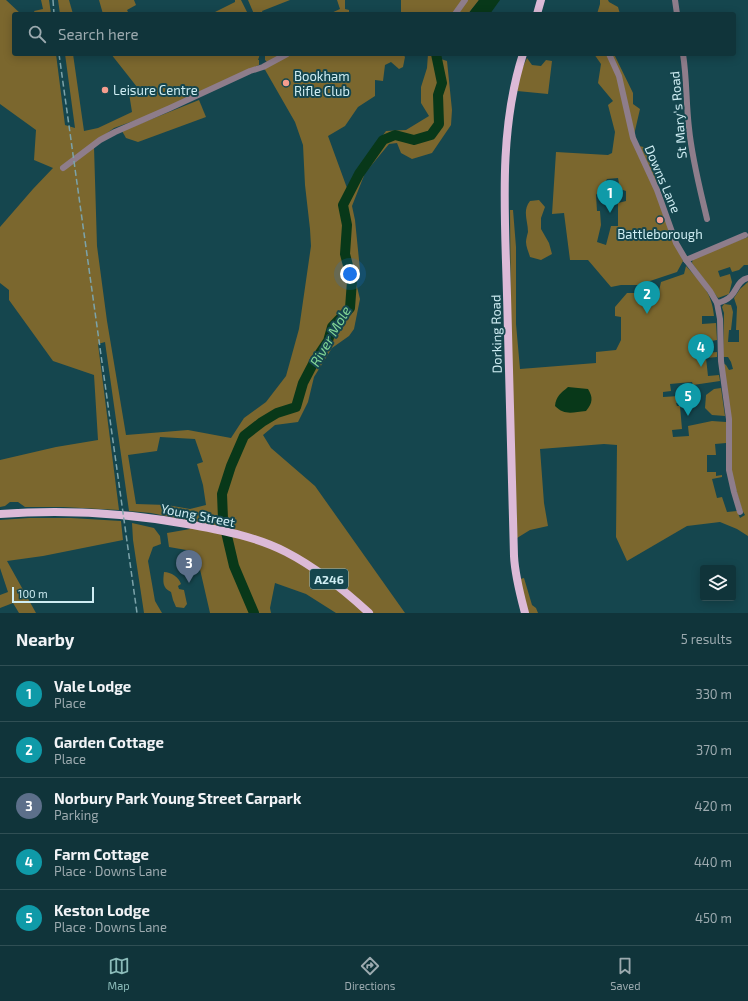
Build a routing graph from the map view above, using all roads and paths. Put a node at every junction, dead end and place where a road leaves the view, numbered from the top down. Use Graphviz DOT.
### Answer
graph roads {
  1 [pos="465,0"];
  2 [pos="541,0"];
  3 [pos="675,0"];
  4 [pos="456,12"];
  5 [pos="538,12"];
  6 [pos="677,12"];
  7 [pos="283,56"];
  8 [pos="522,56"];
  9 [pos="609,56"];
  10 [pos="684,56"];
  11 [pos="64,168"];
  12 [pos="707,220"];
  13 [pos="745,235"];
  14 [pos="686,260"];
  15 [pos="748,278"];
  16 [pos="717,303"];
  17 [pos="740,512"];
  18 [pos="0,514"];
  19 [pos="369,613"];
  20 [pos="526,613"];
  1 -- 4 [label="street"];
  2 -- 5 [label="main road"];
  3 -- 6 [label="street"];
  7 -- 11 [label="street"];
  8 -- 20 [label="main road, Dorking Road"];
  9 -- 14 [label="street, Downs Lane"];
  10 -- 12 [label="street, St Mary's Road"];
  13 -- 14 [label="street"];
  14 -- 16 [label="street, Downs Lane"];
  15 -- 16 [label="street"];
  16 -- 17 [label="street, Downs Lane"];
  18 -- 19 [label="main road, Young Street / A246"];
}
